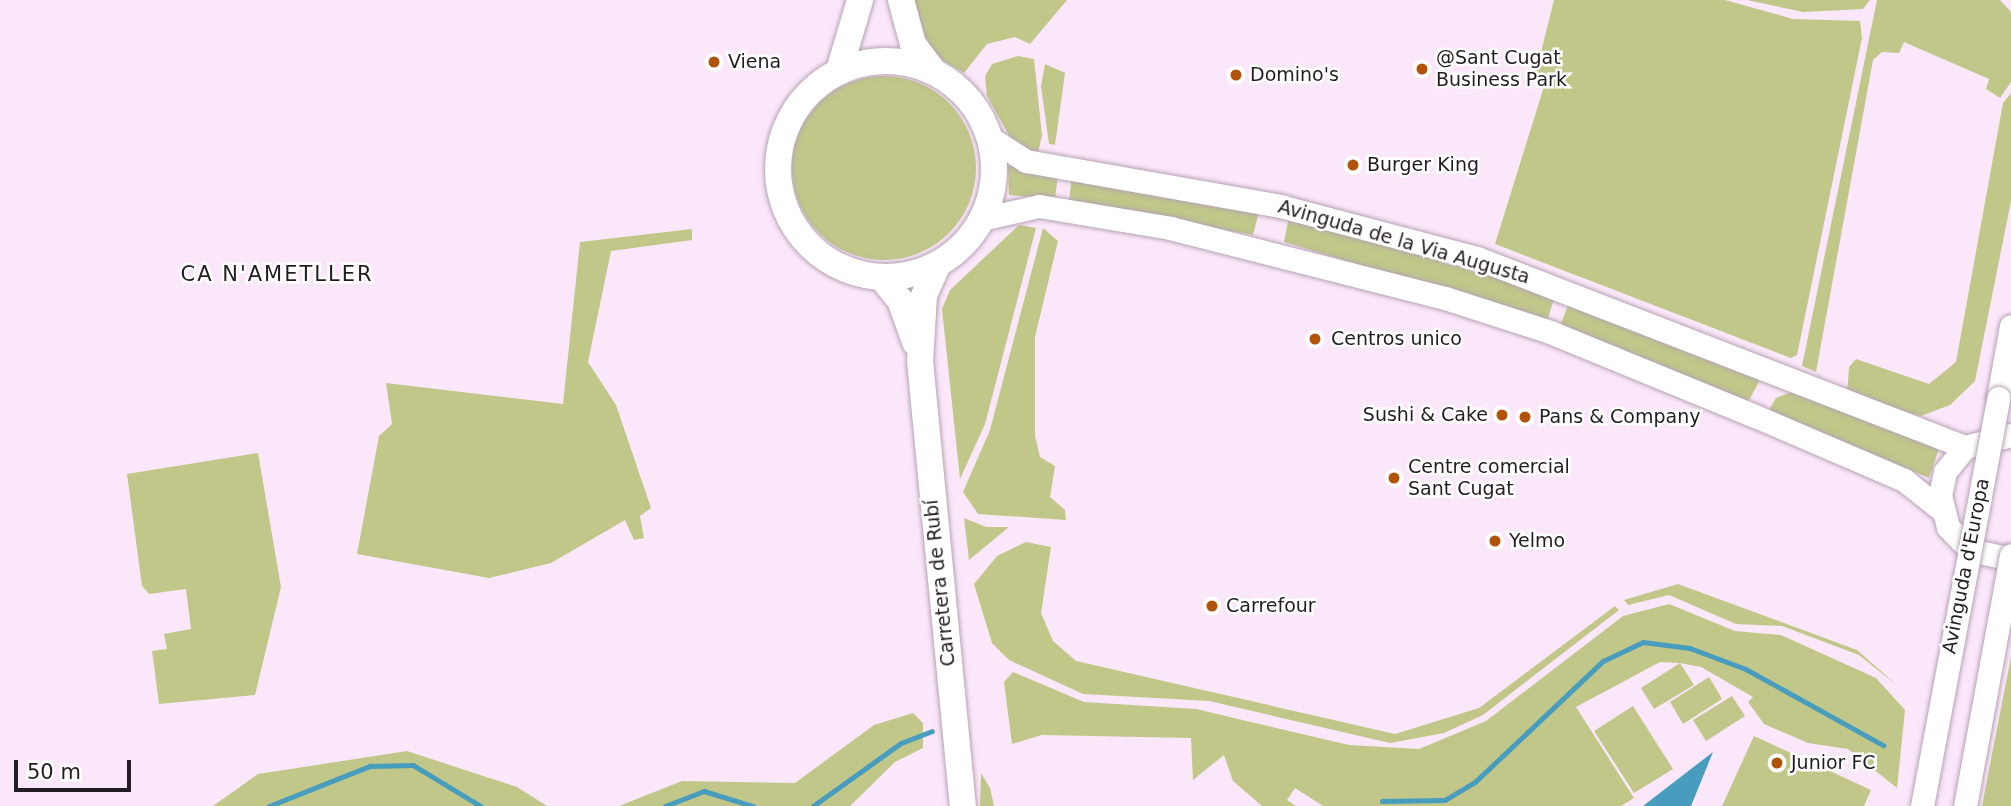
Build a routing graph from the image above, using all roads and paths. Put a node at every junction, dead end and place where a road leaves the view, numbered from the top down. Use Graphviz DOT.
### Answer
graph roads {
  1 [pos="860,0"];
  2 [pos="901,0"];
  3 [pos="839,71"];
  4 [pos="934,72"];
  5 [pos="990,138"];
  6 [pos="981,219"];
  7 [pos="938,264"];
  8 [pos="882,278"];
  9 [pos="2011,326"];
  10 [pos="920,360"];
  11 [pos="2011,435"];
  12 [pos="1965,447"];
  13 [pos="1942,510"];
  14 [pos="2011,557"];
  15 [pos="963,806"];
  16 [pos="1922,806"];
  17 [pos="1965,806"];
  1 -- 3 [label="main road"];
  2 -- 4 [label="main road"];
  3 -- 4 [label="main road"];
  3 -- 8 [label="main road"];
  4 -- 5 [label="main road"];
  5 -- 6 [label="main road"];
  5 -- 12 [label="street, Avinguda de la Via Augusta"];
  6 -- 7 [label="main road"];
  6 -- 13 [label="street"];
  7 -- 8 [label="main road"];
  7 -- 10 [label="main road"];
  8 -- 10 [label="main road"];
  9 -- 16 [label="street, Avinguda d'Europa, bridge"];
  10 -- 15 [label="main road, Carretera de Rubí"];
  11 -- 12 [label="street"];
  12 -- 13 [label="street"];
  13 -- 14 [label="street"];
  14 -- 17 [label="street, bridge"];
}
